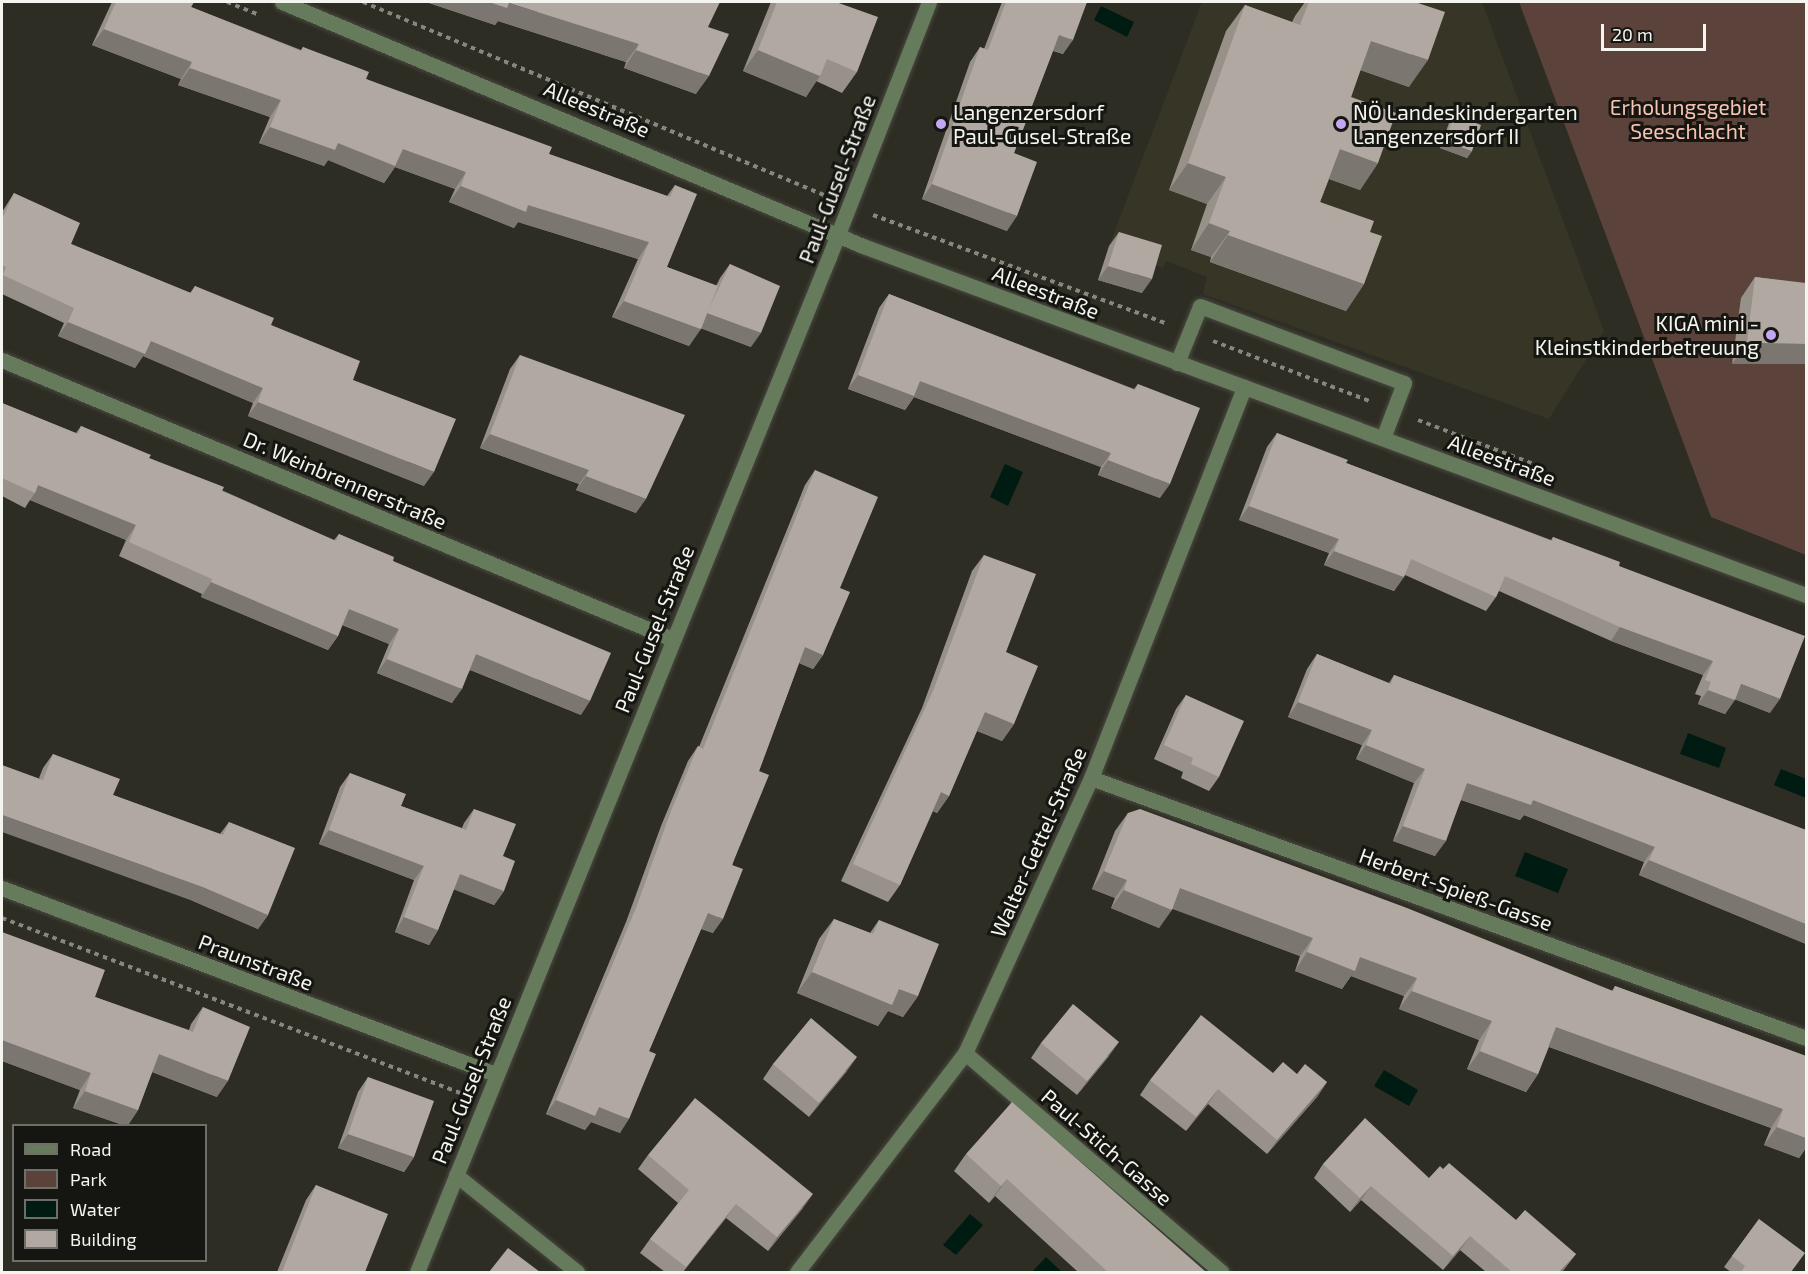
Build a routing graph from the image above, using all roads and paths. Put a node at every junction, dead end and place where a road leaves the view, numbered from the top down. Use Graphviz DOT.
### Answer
graph roads {
  1 [pos="282,2"];
  2 [pos="363,2"];
  3 [pos="929,2"];
  4 [pos="831,199"];
  5 [pos="875,216"];
  6 [pos="838,235"];
  7 [pos="1190,333"];
  8 [pos="2,360"];
  9 [pos="1177,363"];
  10 [pos="1244,387"];
  11 [pos="1393,410"];
  12 [pos="1383,438"];
  13 [pos="1539,466"];
  14 [pos="1806,594"];
  15 [pos="672,639"];
  16 [pos="1091,778"];
  17 [pos="2,888"];
  18 [pos="2,918"];
  19 [pos="1806,1038"];
  20 [pos="965,1053"];
  21 [pos="495,1074"];
  22 [pos="466,1095"];
  23 [pos="456,1175"];
  24 [pos="417,1272"];
  25 [pos="577,1272"];
  26 [pos="797,1272"];
  27 [pos="1221,1272"];
  1 -- 6 [label="street, Alleestraße"];
  2 -- 4 [label="path"];
  3 -- 6 [label="street, Paul-Gusel-Straße"];
  5 -- 7 [label="path"];
  6 -- 9 [label="street, Alleestraße"];
  6 -- 15 [label="street, Paul-Gusel-Straße"];
  7 -- 9 [label="street"];
  7 -- 11 [label="path"];
  7 -- 11 [label="street"];
  8 -- 15 [label="street, Dr. Weinbrennerstraße"];
  9 -- 10 [label="street, Alleestraße"];
  10 -- 12 [label="street, Alleestraße"];
  10 -- 16 [label="street, Walter-Gettel-Straße"];
  11 -- 12 [label="street"];
  11 -- 13 [label="path"];
  12 -- 14 [label="street, Alleestraße"];
  15 -- 21 [label="street, Paul-Gusel-Straße"];
  16 -- 19 [label="street, Herbert-Spieß-Gasse"];
  16 -- 20 [label="street, Walter-Gettel-Straße"];
  17 -- 21 [label="street, Praunstraße"];
  18 -- 22 [label="path"];
  20 -- 26 [label="street, Walter-Gettel-Straße"];
  20 -- 27 [label="street, Paul-Stich-Gasse"];
  21 -- 23 [label="street, Paul-Gusel-Straße"];
  23 -- 24 [label="street, Paul-Gusel-Straße"];
  23 -- 25 [label="street"];
}
